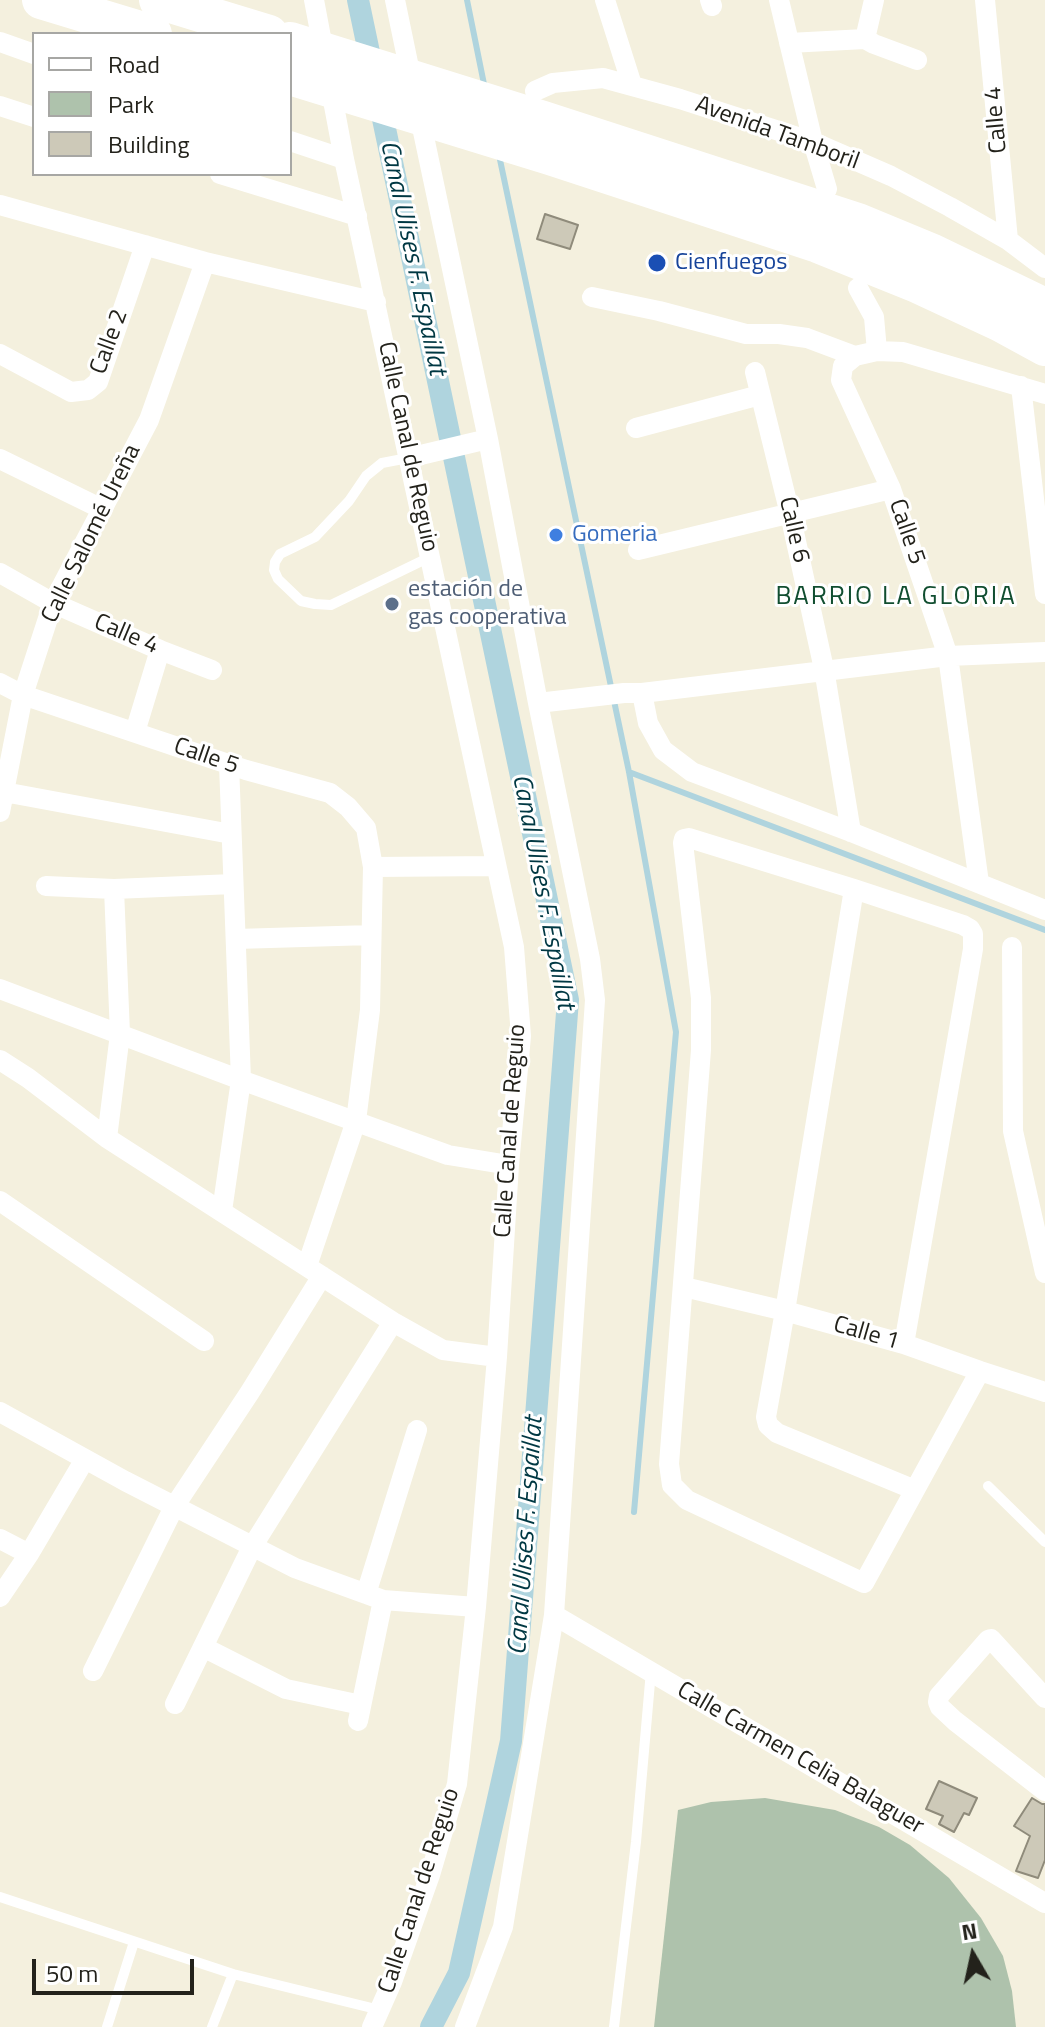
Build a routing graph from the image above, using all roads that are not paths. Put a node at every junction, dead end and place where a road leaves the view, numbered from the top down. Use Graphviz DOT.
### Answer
graph roads {
  1 [pos="41,0"];
  2 [pos="158,0"];
  3 [pos="314,0"];
  4 [pos="395,0"];
  5 [pos="605,0"];
  6 [pos="779,0"];
  7 [pos="874,0"];
  8 [pos="985,0"];
  9 [pos="146,32"];
  10 [pos="262,32"];
  11 [pos="865,39"];
  12 [pos="0,42"];
  13 [pos="789,43"];
  14 [pos="32,53"];
  15 [pos="917,60"];
  16 [pos="304,63"];
  17 [pos="632,85"];
  18 [pos="539,105"];
  19 [pos="0,106"];
  20 [pos="32,116"];
  21 [pos="292,142"];
  22 [pos="813,142"];
  23 [pos="344,159"];
  24 [pos="227,176"];
  25 [pos="827,189"];
  26 [pos="0,205"];
  27 [pos="357,216"];
  28 [pos="1008,240"];
  29 [pos="145,245"];
  30 [pos="205,262"];
  31 [pos="1045,268"];
  32 [pos="858,288"];
  33 [pos="592,297"];
  34 [pos="376,302"];
  35 [pos="1045,307"];
  36 [pos="1045,347"];
  37 [pos="877,351"];
  38 [pos="0,354"];
  39 [pos="855,356"];
  40 [pos="755,372"];
  41 [pos="1021,386"];
  42 [pos="1045,394"];
  43 [pos="760,395"];
  44 [pos="636,428"];
  45 [pos="479,442"];
  46 [pos="415,456"];
  47 [pos="0,459"];
  48 [pos="891,489"];
  49 [pos="102,509"];
  50 [pos="790,514"];
  51 [pos="638,550"];
  52 [pos="430,557"];
  53 [pos="0,573"];
  54 [pos="1045,594"];
  55 [pos="53,603"];
  56 [pos="160,650"];
  57 [pos="1045,652"];
  58 [pos="948,656"];
  59 [pos="824,669"];
  60 [pos="212,670"];
  61 [pos="0,683"];
  62 [pos="633,693"];
  63 [pos="23,695"];
  64 [pos="538,703"];
  65 [pos="135,732"];
  66 [pos="229,764"];
  67 [pos="2,802"];
  68 [pos="851,832"];
  69 [pos="231,834"];
  70 [pos="495,866"];
  71 [pos="373,867"];
  72 [pos="979,883"];
  73 [pos="233,884"];
  74 [pos="46,886"];
  75 [pos="114,889"];
  76 [pos="854,889"];
  77 [pos="1045,910"];
  78 [pos="371,935"];
  79 [pos="236,939"];
  80 [pos="1012,947"];
  81 [pos="0,989"];
  82 [pos="120,1034"];
  83 [pos="0,1060"];
  84 [pos="241,1080"];
  85 [pos="356,1121"];
  86 [pos="107,1138"];
  87 [pos="509,1165"];
  88 [pos="0,1201"];
  89 [pos="222,1211"];
  90 [pos="314,1271"];
  91 [pos="1045,1273"];
  92 [pos="684,1287"];
  93 [pos="785,1311"];
  94 [pos="393,1322"];
  95 [pos="204,1341"];
  96 [pos="904,1344"];
  97 [pos="497,1357"];
  98 [pos="980,1371"];
  99 [pos="1045,1392"];
  100 [pos="0,1412"];
  101 [pos="417,1430"];
  102 [pos="85,1459"];
  103 [pos="988,1486"];
  104 [pos="915,1490"];
  105 [pos="174,1507"];
  106 [pos="0,1539"];
  107 [pos="1045,1542"];
  108 [pos="252,1547"];
  109 [pos="29,1554"];
  110 [pos="0,1597"];
  111 [pos="374,1597"];
  112 [pos="476,1607"];
  113 [pos="554,1615"];
  114 [pos="203,1647"];
  115 [pos="93,1671"];
  116 [pos="651,1671"];
  117 [pos="1045,1698"];
  118 [pos="175,1704"];
  119 [pos="1045,1791"];
  120 [pos="0,1897"];
  121 [pos="1045,1903"];
  122 [pos="134,1942"];
  123 [pos="233,1974"];
  124 [pos="376,2019"];
  125 [pos="107,2027"];
  126 [pos="212,2027"];
  127 [pos="465,2027"];
  128 [pos="614,2027"];
  1 -- 9 [label="highway"];
  2 -- 10 [label="highway"];
  3 -- 23 [label="street, Calle Canal de Reguio"];
  4 -- 45 [label="street"];
  5 -- 17 [label="street"];
  6 -- 13 [label="street"];
  7 -- 11 [label="street"];
  8 -- 28 [label="street, Calle 4"];
  11 -- 13 [label="street"];
  11 -- 15 [label="street"];
  12 -- 14 [label="street"];
  13 -- 22 [label="street"];
  16 -- 18 [label="highway"];
  16 -- 36 [label="highway"];
  17 -- 18 [label="street, Avenida Tamboril"];
  17 -- 22 [label="street, Avenida Tamboril"];
  18 -- 35 [label="highway"];
  19 -- 20 [label="street"];
  21 -- 23 [label="street"];
  22 -- 25 [label="street"];
  22 -- 28 [label="street, Avenida Tamboril"];
  23 -- 27 [label="street, Calle Canal de Reguio"];
  24 -- 27 [label="street"];
  26 -- 29 [label="street"];
  27 -- 34 [label="street, Calle Canal de Reguio"];
  28 -- 31 [label="street, Avenida Tamboril"];
  29 -- 30 [label="street"];
  29 -- 38 [label="street, Calle 2"];
  30 -- 34 [label="street"];
  30 -- 49 [label="street, Calle Salomé Ureña"];
  32 -- 37 [label="street"];
  33 -- 39 [label="street"];
  34 -- 46 [label="street, Calle Canal de Reguio"];
  37 -- 39 [label="street"];
  37 -- 41 [label="street"];
  39 -- 48 [label="street, Calle 5"];
  40 -- 43 [label="street, Calle 6"];
  41 -- 42 [label="street"];
  41 -- 54 [label="street"];
  43 -- 44 [label="street"];
  43 -- 50 [label="street, Calle 6"];
  45 -- 46 [label="street"];
  45 -- 64 [label="street"];
  46 -- 52 [label="street, Calle Canal de Reguio"];
  46 -- 52 [label="lane"];
  47 -- 49 [label="street"];
  48 -- 50 [label="street"];
  48 -- 58 [label="street, Calle 5"];
  49 -- 55 [label="street, Calle Salomé Ureña"];
  50 -- 51 [label="street"];
  50 -- 59 [label="street, Calle 6"];
  52 -- 70 [label="street, Calle Canal de Reguio"];
  53 -- 55 [label="street, Calle 4"];
  55 -- 56 [label="street, Calle 4"];
  55 -- 63 [label="street, Calle Salomé Ureña"];
  56 -- 60 [label="street, Calle 4"];
  56 -- 65 [label="street"];
  57 -- 58 [label="street"];
  58 -- 59 [label="street"];
  58 -- 72 [label="street, Calle 5"];
  59 -- 62 [label="street"];
  59 -- 68 [label="street, Calle 6"];
  61 -- 63 [label="street, Calle 5"];
  62 -- 64 [label="street"];
  62 -- 68 [label="street"];
  63 -- 65 [label="street, Calle 5"];
  63 -- 67 [label="street, Calle Salomé Ureña"];
  64 -- 113 [label="street"];
  65 -- 66 [label="street, Calle 5"];
  66 -- 69 [label="street"];
  66 -- 71 [label="street, Calle 5"];
  67 -- 69 [label="street"];
  68 -- 72 [label="street"];
  69 -- 73 [label="street"];
  70 -- 71 [label="street"];
  70 -- 87 [label="street, Calle Canal de Reguio"];
  71 -- 78 [label="street, Calle 5"];
  72 -- 77 [label="street"];
  73 -- 75 [label="street"];
  73 -- 79 [label="street"];
  74 -- 75 [label="street"];
  75 -- 82 [label="street"];
  76 -- 92 [label="street"];
  76 -- 93 [label="street"];
  76 -- 96 [label="street"];
  78 -- 79 [label="street"];
  78 -- 85 [label="street, Calle 5"];
  79 -- 84 [label="street"];
  80 -- 91 [label="street"];
  81 -- 82 [label="street"];
  82 -- 84 [label="street"];
  82 -- 86 [label="street"];
  83 -- 86 [label="street"];
  84 -- 85 [label="street"];
  84 -- 89 [label="street"];
  85 -- 87 [label="street"];
  85 -- 90 [label="street, Calle 5"];
  86 -- 89 [label="street"];
  87 -- 97 [label="street, Calle Canal de Reguio"];
  88 -- 95 [label="street"];
  89 -- 90 [label="street"];
  90 -- 94 [label="street"];
  90 -- 105 [label="street, Calle 5"];
  92 -- 93 [label="street, Calle 1"];
  92 -- 104 [label="street"];
  93 -- 96 [label="street, Calle 1"];
  93 -- 104 [label="street"];
  94 -- 97 [label="street"];
  94 -- 108 [label="street"];
  96 -- 98 [label="street, Calle 1"];
  97 -- 112 [label="street, Calle Canal de Reguio"];
  98 -- 99 [label="street, Calle 1"];
  98 -- 104 [label="street"];
  100 -- 102 [label="street"];
  101 -- 111 [label="street"];
  102 -- 105 [label="street"];
  102 -- 109 [label="street"];
  103 -- 107 [label="lane"];
  105 -- 108 [label="street"];
  105 -- 115 [label="street, Calle 5"];
  106 -- 109 [label="street"];
  108 -- 111 [label="street"];
  108 -- 114 [label="street"];
  109 -- 110 [label="street"];
  111 -- 112 [label="street"];
  111 -- 114 [label="street"];
  112 -- 124 [label="street, Calle Canal de Reguio"];
  113 -- 116 [label="street, Calle Carmen Celia Balaguer"];
  113 -- 127 [label="street"];
  114 -- 118 [label="street"];
  116 -- 121 [label="street, Calle Carmen Celia Balaguer"];
  116 -- 128 [label="lane"];
  117 -- 119 [label="street"];
  120 -- 122 [label="lane"];
  122 -- 123 [label="lane"];
  122 -- 125 [label="lane"];
  123 -- 124 [label="lane"];
  123 -- 126 [label="lane"];
}
